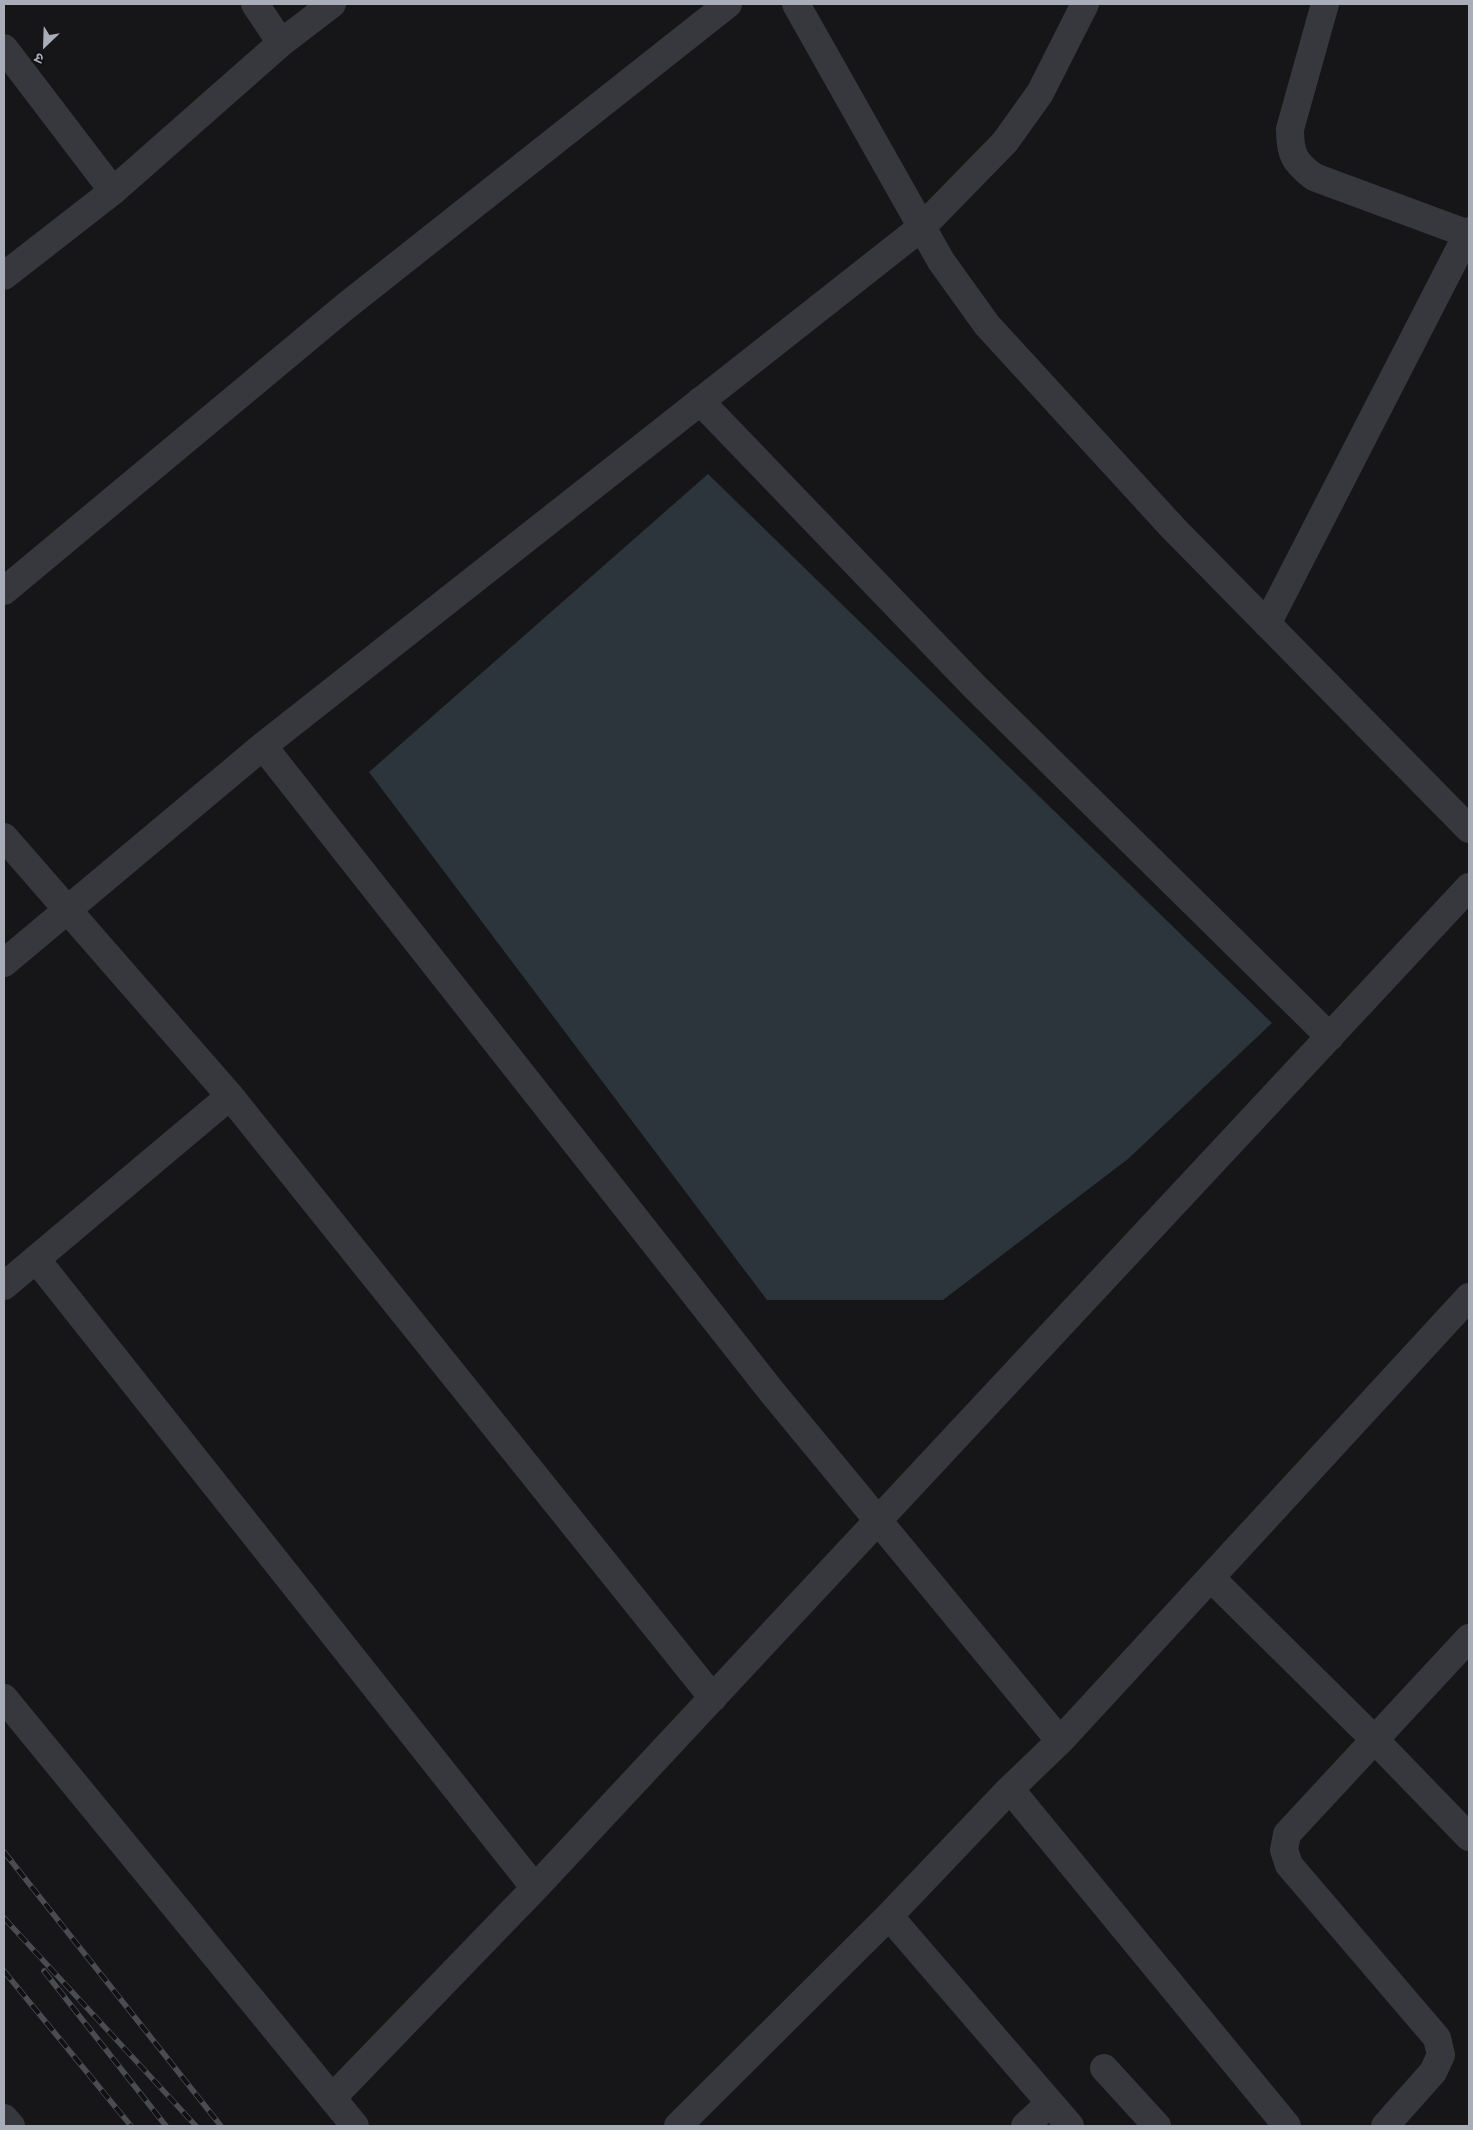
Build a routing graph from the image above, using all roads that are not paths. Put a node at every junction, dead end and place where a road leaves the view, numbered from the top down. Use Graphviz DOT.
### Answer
graph roads {
  1 [pos="255,4"];
  2 [pos="332,4"];
  3 [pos="728,4"];
  4 [pos="796,4"];
  5 [pos="1084,4"];
  6 [pos="1324,4"];
  7 [pos="281,43"];
  8 [pos="4,48"];
  9 [pos="113,190"];
  10 [pos="923,226"];
  11 [pos="1469,233"];
  12 [pos="4,276"];
  13 [pos="700,401"];
  14 [pos="4,591"];
  15 [pos="1267,624"];
  16 [pos="263,746"];
  17 [pos="1469,829"];
  18 [pos="4,836"];
  19 [pos="1469,887"];
  20 [pos="67,911"];
  21 [pos="4,963"];
  22 [pos="1330,1036"];
  23 [pos="230,1096"];
  24 [pos="36,1259"];
  25 [pos="4,1286"];
  26 [pos="1469,1297"];
  27 [pos="878,1521"];
  28 [pos="1211,1578"];
  29 [pos="1469,1638"];
  30 [pos="4,1698"];
  31 [pos="713,1698"];
  32 [pos="1374,1739"];
  33 [pos="1060,1741"];
  34 [pos="1010,1789"];
  35 [pos="1469,1837"];
  36 [pos="535,1888"];
  37 [pos="889,1916"];
  38 [pos="1104,2068"];
  39 [pos="332,2098"];
  40 [pos="1050,2103"];
  41 [pos="4,2118"];
  42 [pos="10,2126"];
  43 [pos="355,2126"];
  44 [pos="678,2126"];
  45 [pos="1025,2126"];
  46 [pos="1070,2126"];
  47 [pos="1157,2126"];
  48 [pos="1287,2126"];
  49 [pos="1385,2126"];
  1 -- 7 [label="street"];
  2 -- 7 [label="street"];
  3 -- 14 [label="street"];
  4 -- 10 [label="street"];
  5 -- 10 [label="street"];
  6 -- 11 [label="street"];
  7 -- 9 [label="street"];
  8 -- 9 [label="street"];
  9 -- 12 [label="street"];
  10 -- 13 [label="street"];
  10 -- 15 [label="street"];
  11 -- 15 [label="street"];
  13 -- 16 [label="street"];
  13 -- 22 [label="street"];
  15 -- 17 [label="street"];
  16 -- 20 [label="street"];
  16 -- 27 [label="street"];
  18 -- 20 [label="street"];
  19 -- 22 [label="street"];
  20 -- 21 [label="street"];
  20 -- 23 [label="street"];
  22 -- 27 [label="street"];
  23 -- 24 [label="street"];
  23 -- 31 [label="street"];
  24 -- 25 [label="street"];
  24 -- 36 [label="street"];
  26 -- 28 [label="street"];
  27 -- 31 [label="street"];
  27 -- 33 [label="street"];
  28 -- 32 [label="street"];
  28 -- 33 [label="street"];
  29 -- 32 [label="street"];
  30 -- 39 [label="street"];
  31 -- 36 [label="street"];
  32 -- 35 [label="street"];
  32 -- 49 [label="street"];
  33 -- 34 [label="street"];
  34 -- 37 [label="street"];
  34 -- 48 [label="street"];
  36 -- 39 [label="street"];
  37 -- 40 [label="street"];
  37 -- 44 [label="street"];
  38 -- 47 [label="street"];
  39 -- 43 [label="street"];
  40 -- 45 [label="street"];
  40 -- 46 [label="street"];
  41 -- 42 [label="street"];
}
